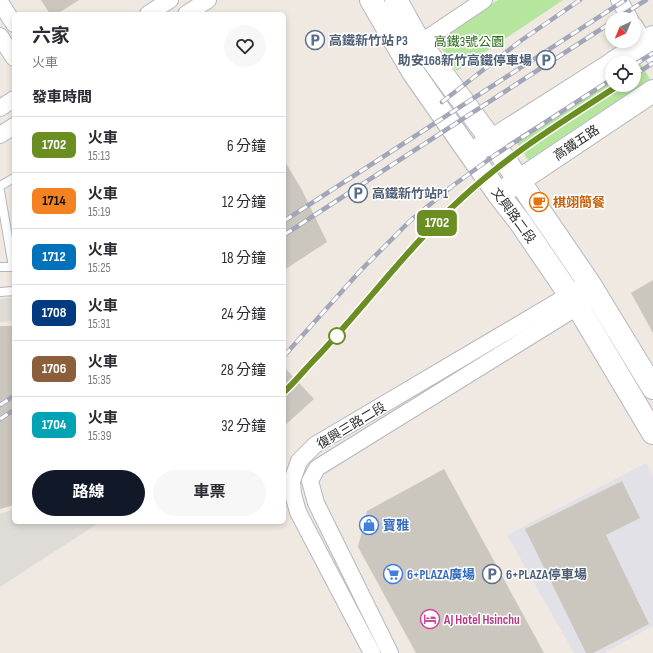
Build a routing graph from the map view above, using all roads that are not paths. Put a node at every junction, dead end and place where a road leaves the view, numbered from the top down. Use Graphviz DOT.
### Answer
graph roads {
  1 [pos="170,0"];
  2 [pos="208,0"];
  3 [pos="371,0"];
  4 [pos="396,0"];
  5 [pos="484,0"];
  6 [pos="619,0"];
  7 [pos="0,2"];
  8 [pos="151,12"];
  9 [pos="189,12"];
  10 [pos="626,12"];
  11 [pos="12,21"];
  12 [pos="0,36"];
  13 [pos="646,40"];
  14 [pos="420,43"];
  15 [pos="12,55"];
  16 [pos="622,56"];
  17 [pos="605,68"];
  18 [pos="653,91"];
  19 [pos="12,100"];
  20 [pos="0,108"];
  21 [pos="492,141"];
  22 [pos="470,154"];
  23 [pos="12,179"];
  24 [pos="519,180"];
  25 [pos="0,186"];
  26 [pos="0,191"];
  27 [pos="499,195"];
  28 [pos="12,256"];
  29 [pos="0,267"];
  30 [pos="12,267"];
  31 [pos="593,289"];
  32 [pos="12,290"];
  33 [pos="0,292"];
  34 [pos="574,301"];
  35 [pos="653,388"];
  36 [pos="653,433"];
  37 [pos="372,653"];
  38 [pos="390,653"];
  1 -- 8 [label="street"];
  2 -- 9 [label="street"];
  3 -- 22 [label="street, 文興路二段"];
  4 -- 14 [label="street, 文興路二段"];
  5 -- 14 [label="street"];
  6 -- 10 [label="street"];
  7 -- 11 [label="street"];
  12 -- 15 [label="street"];
  13 -- 16 [label="street"];
  14 -- 21 [label="street, 文興路二段"];
  17 -- 21 [label="street"];
  18 -- 24 [label="street, 高鐵五路"];
  19 -- 20 [label="street"];
  21 -- 22 [label="street"];
  21 -- 24 [label="street, 文興路二段"];
  22 -- 27 [label="street, 文興路二段"];
  23 -- 25 [label="lane"];
  24 -- 27 [label="street, 高鐵五路"];
  24 -- 31 [label="street, 文興路二段"];
  26 -- 28 [label="lane"];
  27 -- 34 [label="street, 文興路二段"];
  29 -- 30 [label="lane"];
  31 -- 34 [label="street, 復興三路二段"];
  31 -- 35 [label="street, 文興路二段"];
  32 -- 33 [label="lane"];
  34 -- 36 [label="street, 文興路二段"];
  34 -- 37 [label="street, 復興三路二段"];
  34 -- 38 [label="street, 復興三路二段"];
}
